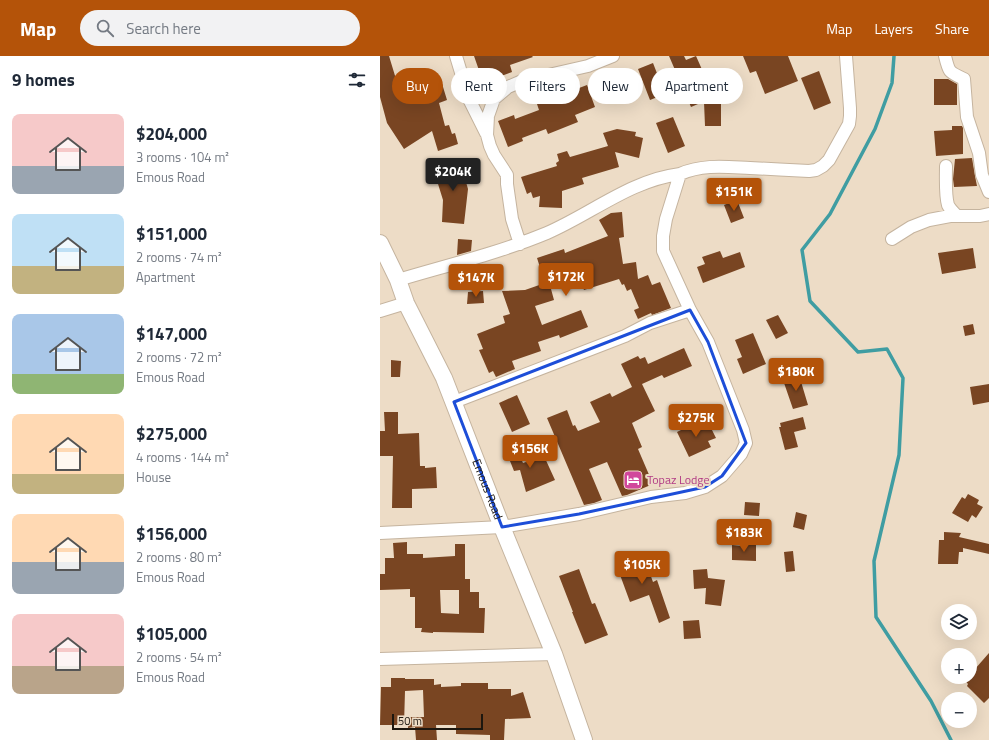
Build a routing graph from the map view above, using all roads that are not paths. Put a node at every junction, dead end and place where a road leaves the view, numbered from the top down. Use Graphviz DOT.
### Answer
graph roads {
  1 [pos="456,56"];
  2 [pos="613,56"];
  3 [pos="846,56"];
  4 [pos="945,56"];
  5 [pos="487,135"];
  6 [pos="946,166"];
  7 [pos="680,174"];
  8 [pos="989,192"];
  9 [pos="989,214"];
  10 [pos="956,215"];
  11 [pos="892,239"];
  12 [pos="380,243"];
  13 [pos="520,244"];
  14 [pos="398,280"];
  15 [pos="406,303"];
  16 [pos="690,310"];
  17 [pos="380,311"];
  18 [pos="454,402"];
  19 [pos="502,527"];
  20 [pos="380,533"];
  21 [pos="554,654"];
  22 [pos="380,659"];
  23 [pos="584,740"];
  1 -- 5 [label="street"];
  2 -- 5 [label="street"];
  3 -- 7 [label="street"];
  4 -- 8 [label="street"];
  5 -- 13 [label="street"];
  6 -- 10 [label="street"];
  7 -- 13 [label="street"];
  7 -- 16 [label="street"];
  9 -- 10 [label="street"];
  10 -- 11 [label="street"];
  12 -- 14 [label="street, Emous Road"];
  13 -- 14 [label="street"];
  14 -- 15 [label="street, Emous Road"];
  15 -- 17 [label="street"];
  15 -- 18 [label="street, Emous Road"];
  16 -- 18 [label="street"];
  16 -- 19 [label="street"];
  18 -- 19 [label="street, Emous Road"];
  19 -- 20 [label="street"];
  19 -- 21 [label="street, Emous Road"];
  21 -- 22 [label="street"];
  21 -- 23 [label="street, Emous Road"];
}
